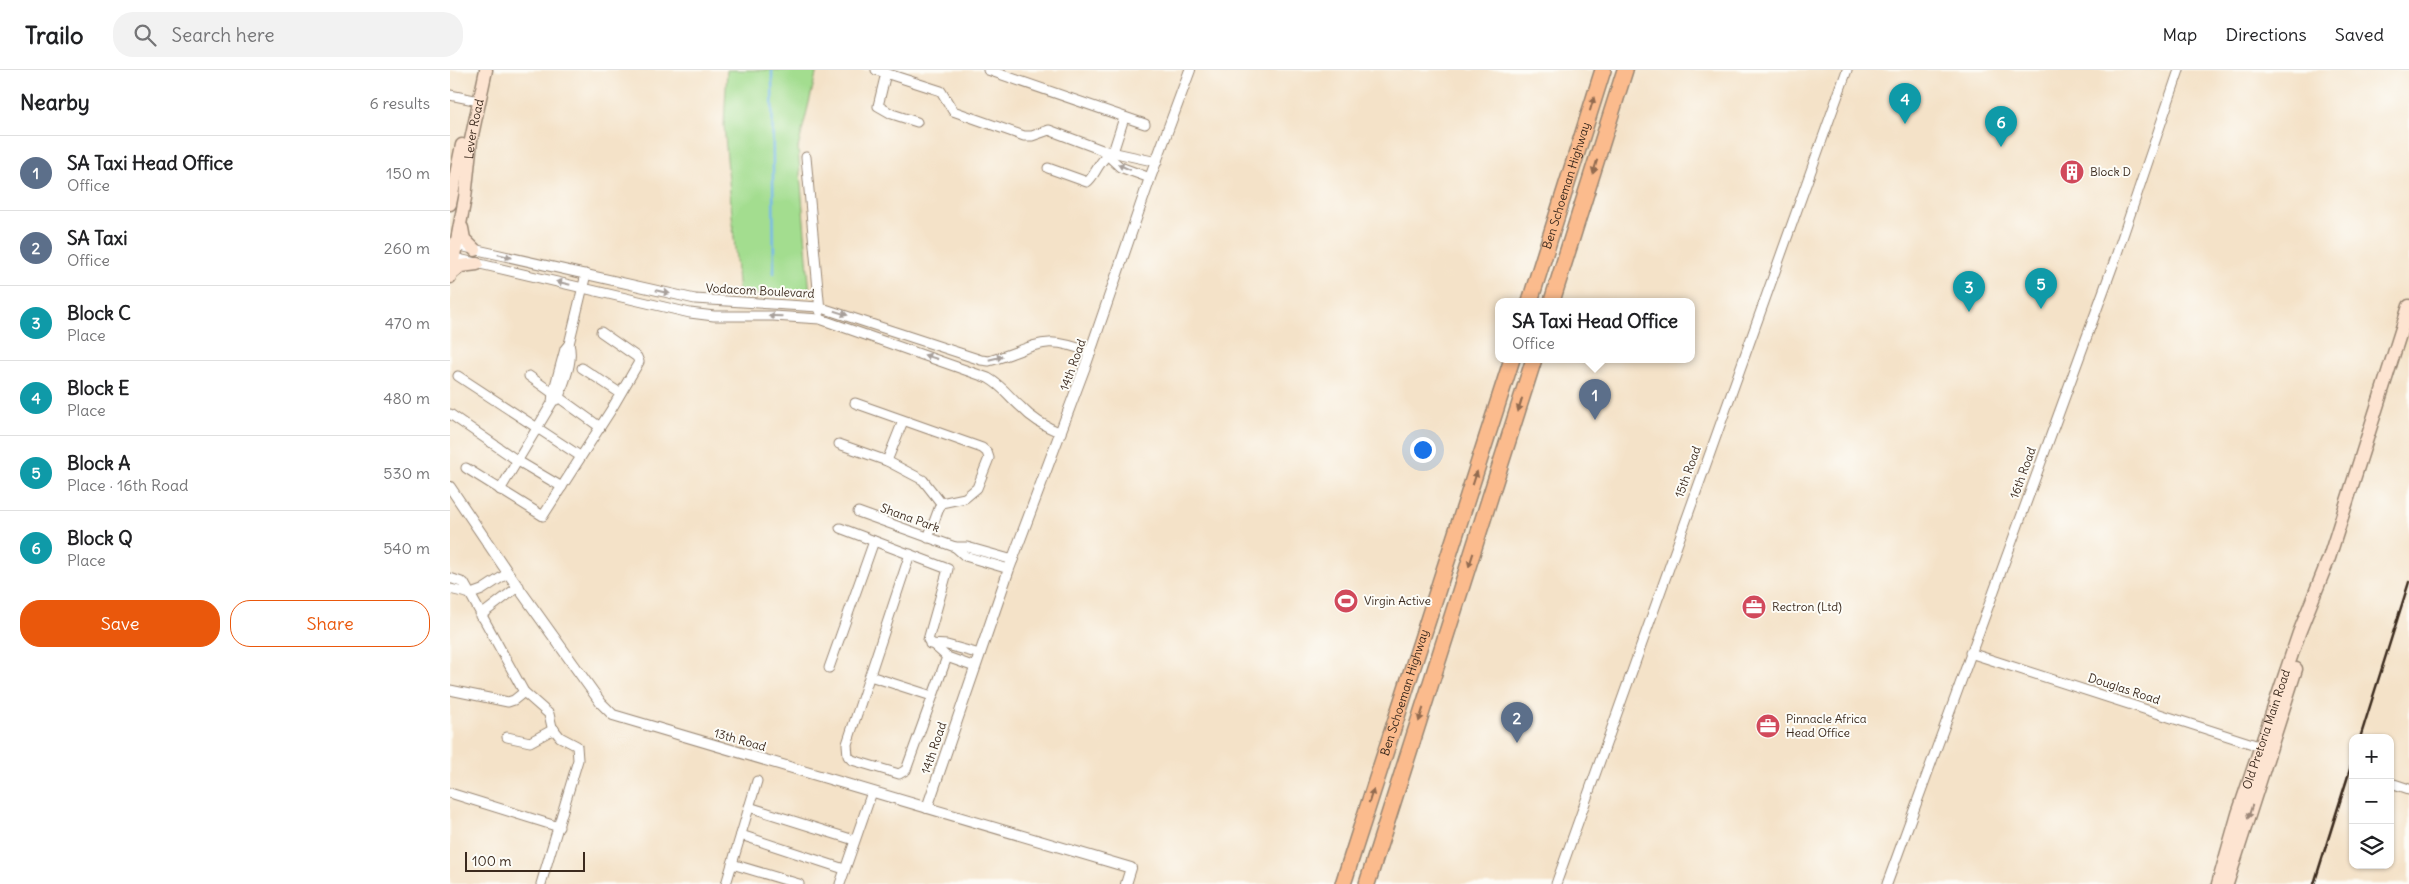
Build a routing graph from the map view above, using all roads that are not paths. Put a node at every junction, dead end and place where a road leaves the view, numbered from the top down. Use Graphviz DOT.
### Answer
graph roads {
  1 [pos="484,70"];
  2 [pos="876,70"];
  3 [pos="988,70"];
  4 [pos="1190,70"];
  5 [pos="1603,70"];
  6 [pos="1625,70"];
  7 [pos="1847,70"];
  8 [pos="2179,70"];
  9 [pos="886,74"];
  10 [pos="450,95"];
  11 [pos="477,100"];
  12 [pos="1124,118"];
  13 [pos="917,122"];
  14 [pos="1145,124"];
  15 [pos="1107,153"];
  16 [pos="806,157"];
  17 [pos="1157,162"];
  18 [pos="1048,168"];
  19 [pos="1150,178"];
  20 [pos="450,204"];
  21 [pos="461,220"];
  22 [pos="475,250"];
  23 [pos="453,251"];
  24 [pos="477,264"];
  25 [pos="586,274"];
  26 [pos="450,276"];
  27 [pos="583,288"];
  28 [pos="1531,298"];
  29 [pos="1553,298"];
  30 [pos="2409,306"];
  31 [pos="820,307"];
  32 [pos="820,319"];
  33 [pos="601,332"];
  34 [pos="1091,352"];
  35 [pos="1511,363"];
  36 [pos="1533,363"];
  37 [pos="582,368"];
  38 [pos="458,376"];
  39 [pos="529,376"];
  40 [pos="620,393"];
  41 [pos="555,398"];
  42 [pos="856,403"];
  43 [pos="450,414"];
  44 [pos="904,421"];
  45 [pos="600,427"];
  46 [pos="537,430"];
  47 [pos="1061,433"];
  48 [pos="839,444"];
  49 [pos="580,456"];
  50 [pos="518,461"];
  51 [pos="887,461"];
  52 [pos="466,468"];
  53 [pos="450,487"];
  54 [pos="562,487"];
  55 [pos="500,490"];
  56 [pos="941,503"];
  57 [pos="858,512"];
  58 [pos="840,528"];
  59 [pos="928,538"];
  60 [pos="874,541"];
  61 [pos="910,554"];
  62 [pos="1011,564"];
  63 [pos="508,574"];
  64 [pos="450,578"];
  65 [pos="519,586"];
  66 [pos="450,589"];
  67 [pos="471,594"];
  68 [pos="480,616"];
  69 [pos="930,644"];
  70 [pos="1970,653"];
  71 [pos="980,654"];
  72 [pos="947,658"];
  73 [pos="975,667"];
  74 [pos="830,668"];
  75 [pos="870,676"];
  76 [pos="450,690"];
  77 [pos="524,692"];
  78 [pos="932,696"];
  79 [pos="554,729"];
  80 [pos="507,737"];
  81 [pos="2266,748"];
  82 [pos="757,781"];
  83 [pos="2394,784"];
  84 [pos="2409,789"];
  85 [pos="872,792"];
  86 [pos="450,793"];
  87 [pos="749,807"];
  88 [pos="927,808"];
  89 [pos="559,827"];
  90 [pos="741,835"];
  91 [pos="854,840"];
  92 [pos="1356,842"];
  93 [pos="732,864"];
  94 [pos="844,869"];
  95 [pos="542,884"];
  96 [pos="726,884"];
  97 [pos="799,884"];
  98 [pos="840,884"];
  99 [pos="1126,884"];
  100 [pos="1334,884"];
  101 [pos="1343,884"];
  102 [pos="1367,884"];
  103 [pos="1556,884"];
  104 [pos="1887,884"];
  105 [pos="2218,884"];
  106 [pos="2228,884"];
  1 -- 11 [label="main road, Lever Road"];
  2 -- 9 [label="street"];
  3 -- 12 [label="street"];
  4 -- 17 [label="street, 14th Road"];
  28 -- 5 [label="highway, Ben Schoeman Highway, one-way"];
  6 -- 29 [label="highway, Ben Schoeman Highway, one-way"];
  7 -- 103 [label="street, 15th Road"];
  8 -- 70 [label="street, 16th Road"];
  9 -- 13 [label="street"];
  9 -- 15 [label="street"];
  10 -- 11 [label="street"];
  11 -- 20 [label="main road, Lever Road"];
  11 -- 21 [label="main road, Lever Road"];
  12 -- 14 [label="street"];
  12 -- 15 [label="street"];
  15 -- 17 [label="street"];
  15 -- 18 [label="street"];
  19 -- 15 [label="street, one-way"];
  16 -- 31 [label="street"];
  17 -- 19 [label="street, 14th Road"];
  19 -- 34 [label="street, 14th Road"];
  21 -- 22 [label="main road"];
  21 -- 23 [label="main road, Lever Road"];
  22 -- 23 [label="street, Vodacom Boulevard"];
  22 -- 25 [label="street, Vodacom Boulevard, one-way"];
  23 -- 24 [label="street, Vodacom Boulevard"];
  23 -- 26 [label="main road, Lever Road"];
  24 -- 26 [label="main road"];
  27 -- 24 [label="street, Vodacom Boulevard, one-way"];
  25 -- 27 [label="street"];
  25 -- 31 [label="street, Vodacom Boulevard, one-way"];
  32 -- 27 [label="street, Vodacom Boulevard, one-way"];
  27 -- 41 [label="street"];
  30 -- 81 [label="main road, Old Pretoria Main Road"];
  31 -- 32 [label="street"];
  31 -- 34 [label="street, Vodacom Boulevard, one-way"];
  47 -- 32 [label="street, Vodacom Boulevard, one-way"];
  33 -- 40 [label="street"];
  34 -- 47 [label="street, 14th Road"];
  92 -- 35 [label="highway, Ben Schoeman Highway, one-way"];
  36 -- 102 [label="highway, Ben Schoeman Highway, one-way"];
  37 -- 40 [label="street"];
  38 -- 46 [label="street"];
  39 -- 41 [label="street"];
  40 -- 45 [label="street"];
  41 -- 45 [label="street"];
  41 -- 46 [label="street"];
  42 -- 44 [label="street"];
  43 -- 50 [label="street"];
  44 -- 51 [label="street"];
  44 -- 56 [label="street"];
  45 -- 49 [label="street"];
  46 -- 49 [label="street"];
  46 -- 50 [label="street"];
  47 -- 62 [label="street, 14th Road"];
  48 -- 51 [label="street"];
  49 -- 54 [label="street"];
  50 -- 54 [label="street"];
  50 -- 55 [label="street"];
  51 -- 56 [label="street"];
  52 -- 55 [label="street"];
  53 -- 63 [label="street, 13th Road"];
  54 -- 55 [label="street"];
  56 -- 59 [label="street"];
  57 -- 59 [label="street, Shana Park"];
  58 -- 60 [label="street"];
  59 -- 62 [label="street, Shana Park"];
  60 -- 61 [label="street"];
  60 -- 74 [label="street"];
  61 -- 69 [label="street"];
  61 -- 75 [label="street"];
  62 -- 71 [label="street, 14th Road"];
  63 -- 65 [label="street, 13th Road"];
  63 -- 67 [label="street"];
  64 -- 67 [label="street"];
  65 -- 68 [label="street"];
  65 -- 85 [label="street, 13th Road"];
  66 -- 67 [label="street"];
  67 -- 68 [label="street"];
  68 -- 77 [label="street"];
  69 -- 71 [label="street"];
  69 -- 72 [label="street"];
  70 -- 81 [label="street, Douglas Road"];
  70 -- 104 [label="street, 16th Road"];
  71 -- 73 [label="street, 14th Road"];
  72 -- 73 [label="street"];
  72 -- 78 [label="street"];
  73 -- 88 [label="street, 14th Road"];
  75 -- 78 [label="street"];
  75 -- 78 [label="street"];
  76 -- 77 [label="street"];
  77 -- 79 [label="street"];
  79 -- 80 [label="street"];
  79 -- 89 [label="street"];
  81 -- 105 [label="main road, Old Pretoria Main Road"];
  81 -- 106 [label="main road, Old Pretoria Main Road, one-way"];
  82 -- 87 [label="street"];
  83 -- 84 [label="street"];
  85 -- 88 [label="street, 13th Road"];
  85 -- 91 [label="street"];
  86 -- 89 [label="street"];
  87 -- 90 [label="street"];
  87 -- 91 [label="street"];
  88 -- 99 [label="street, 13th Road"];
  89 -- 95 [label="street"];
  90 -- 93 [label="street"];
  90 -- 94 [label="street"];
  91 -- 94 [label="street"];
  92 -- 100 [label="highway"];
  92 -- 101 [label="highway, Ben Schoeman Highway"];
  93 -- 96 [label="street"];
  93 -- 97 [label="street"];
  94 -- 98 [label="street"];
}
